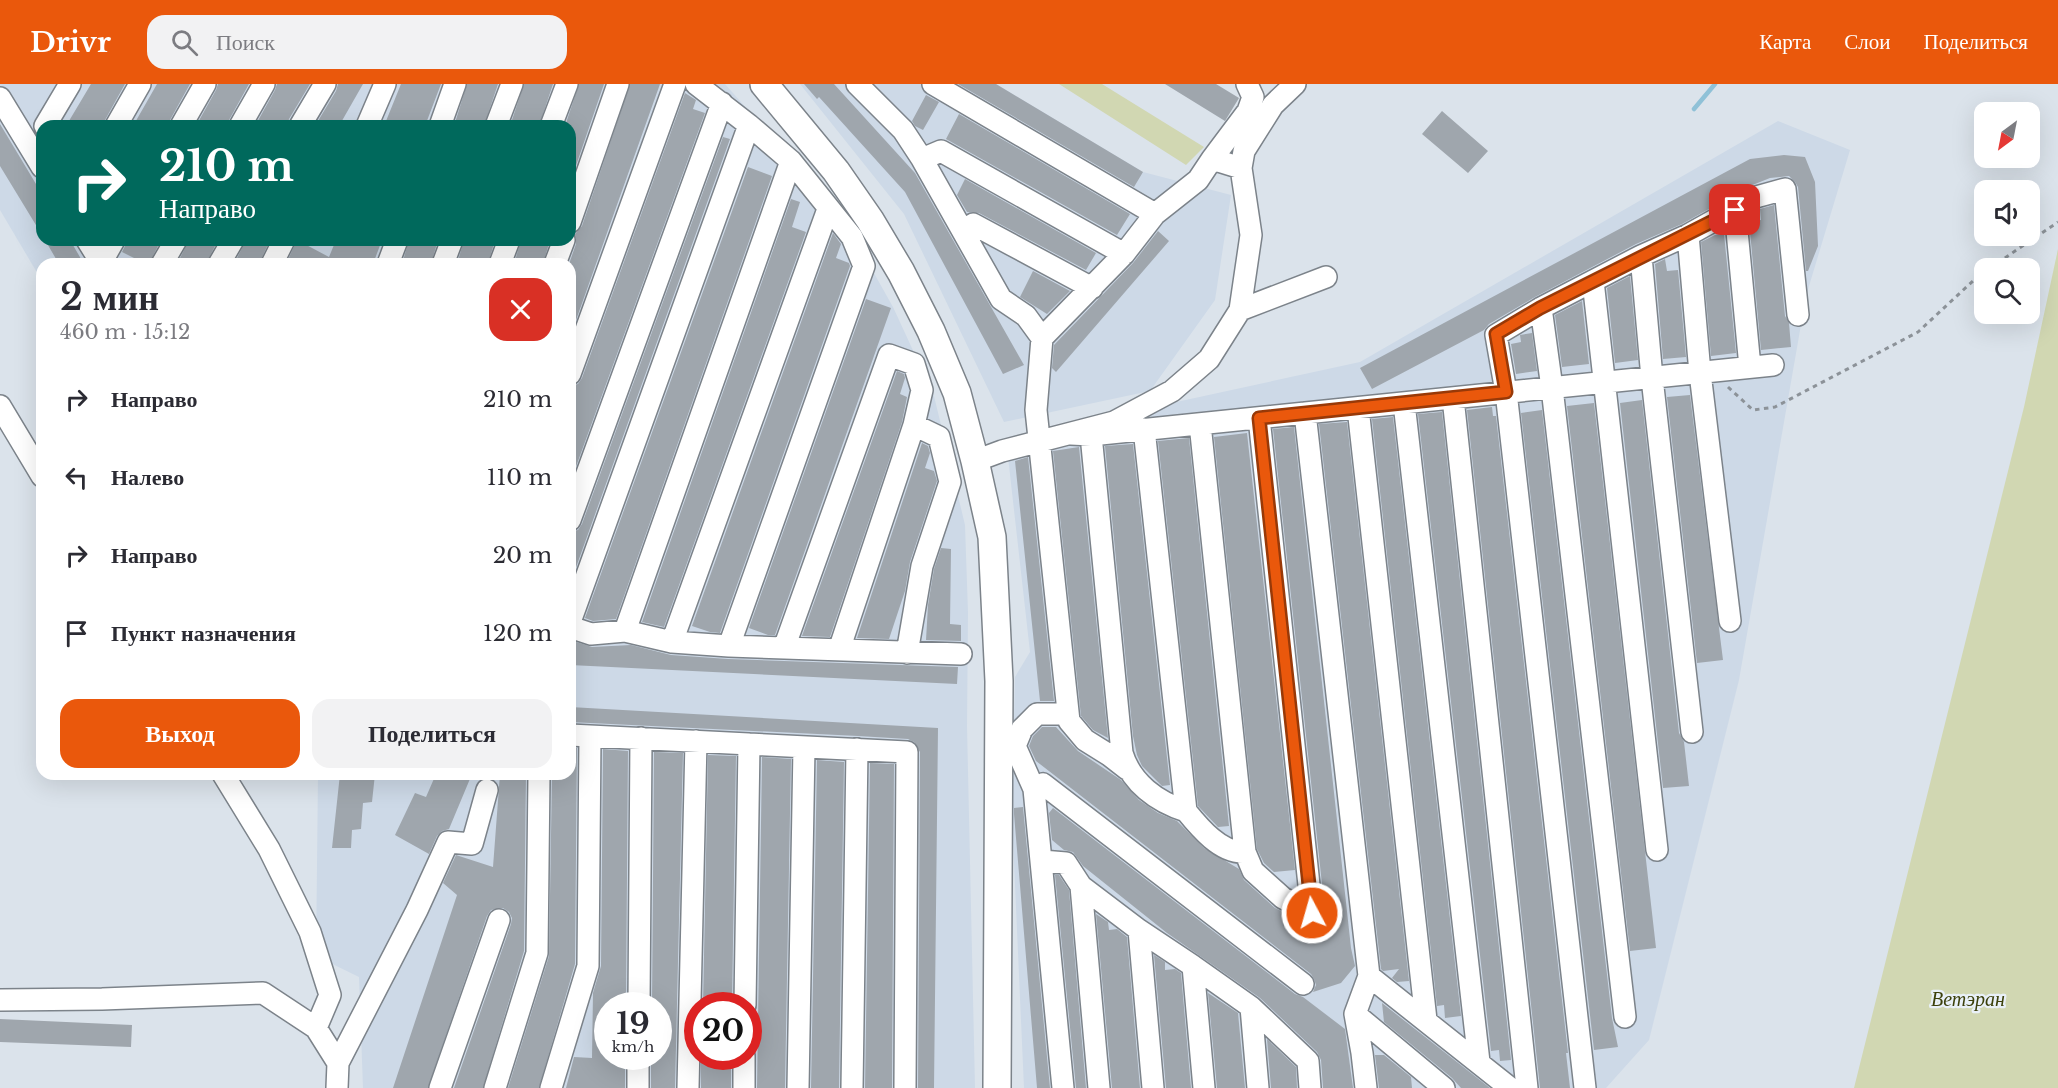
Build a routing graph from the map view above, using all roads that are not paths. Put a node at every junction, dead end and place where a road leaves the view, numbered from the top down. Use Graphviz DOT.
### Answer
graph roads {
  1 [pos="70,84"];
  2 [pos="140,84"];
  3 [pos="205,84"];
  4 [pos="264,84"];
  5 [pos="325,84"];
  6 [pos="385,84"];
  7 [pos="455,84"];
  8 [pos="512,84"];
  9 [pos="567,84"];
  10 [pos="618,84"];
  11 [pos="675,84"];
  12 [pos="696,84"];
  13 [pos="764,84"];
  14 [pos="857,84"];
  15 [pos="933,84"];
  16 [pos="1247,84"];
  17 [pos="1295,84"];
  18 [pos="0,98"];
  19 [pos="722,103"];
  20 [pos="49,120"];
  21 [pos="119,120"];
  22 [pos="184,120"];
  23 [pos="243,120"];
  24 [pos="304,120"];
  25 [pos="370,120"];
  26 [pos="442,120"];
  27 [pos="498,120"];
  28 [pos="553,120"];
  29 [pos="749,125"];
  30 [pos="36,158"];
  31 [pos="922,159"];
  32 [pos="1212,159"];
  33 [pos="791,161"];
  34 [pos="1241,168"];
  35 [pos="576,205"];
  36 [pos="828,209"];
  37 [pos="1735,210"];
  38 [pos="1155,214"];
  39 [pos="973,224"];
  40 [pos="1688,235"];
  41 [pos="1124,254"];
  42 [pos="1641,256"];
  43 [pos="1326,277"];
  44 [pos="1593,281"];
  45 [pos="1092,288"];
  46 [pos="1540,308"];
  47 [pos="1240,310"];
  48 [pos="1798,315"];
  49 [pos="1042,338"];
  50 [pos="576,357"];
  51 [pos="1773,365"];
  52 [pos="1750,368"];
  53 [pos="1707,372"];
  54 [pos="1652,378"];
  55 [pos="1604,382"];
  56 [pos="1552,388"];
  57 [pos="1506,392"];
  58 [pos="1453,398"];
  59 [pos="1404,403"];
  60 [pos="0,406"];
  61 [pos="1358,408"];
  62 [pos="1305,413"];
  63 [pos="1259,418"];
  64 [pos="1200,424"];
  65 [pos="914,425"];
  66 [pos="1144,429"];
  67 [pos="1081,434"];
  68 [pos="1039,442"];
  69 [pos="975,461"];
  70 [pos="36,467"];
  71 [pos="576,504"];
  72 [pos="576,605"];
  73 [pos="1730,621"];
  74 [pos="576,629"];
  75 [pos="625,631"];
  76 [pos="672,642"];
  77 [pos="729,646"];
  78 [pos="784,648"];
  79 [pos="839,650"];
  80 [pos="907,653"];
  81 [pos="961,654"];
  82 [pos="1068,714"];
  83 [pos="1692,732"];
  84 [pos="580,735"];
  85 [pos="641,738"];
  86 [pos="696,741"];
  87 [pos="749,744"];
  88 [pos="804,747"];
  89 [pos="857,749"];
  90 [pos="1127,769"];
  91 [pos="227,780"];
  92 [pos="539,780"];
  93 [pos="1034,789"];
  94 [pos="487,790"];
  95 [pos="1186,811"];
  96 [pos="1657,850"];
  97 [pos="1245,852"];
  98 [pos="1042,861"];
  99 [pos="1082,886"];
  100 [pos="498,920"];
  101 [pos="1139,930"];
  102 [pos="1193,966"];
  103 [pos="1369,976"];
  104 [pos="1303,984"];
  105 [pos="639,992"];
  106 [pos="745,992"];
  107 [pos="0,1000"];
  108 [pos="1251,1007"];
  109 [pos="1355,1014"];
  110 [pos="1625,1017"];
  111 [pos="1426,1020"];
  112 [pos="316,1028"];
  113 [pos="1479,1062"];
  114 [pos="338,1063"];
  115 [pos="638,1070"];
  116 [pos="744,1070"];
  117 [pos="1421,1078"];
  118 [pos="337,1088"];
  119 [pos="440,1088"];
  120 [pos="495,1088"];
  121 [pos="550,1088"];
  122 [pos="638,1088"];
  123 [pos="688,1088"];
  124 [pos="744,1088"];
  125 [pos="798,1088"];
  126 [pos="852,1088"];
  127 [pos="905,1088"];
  128 [pos="996,1088"];
  129 [pos="1063,1088"];
  130 [pos="1099,1088"];
  131 [pos="1153,1088"];
  132 [pos="1204,1088"];
  133 [pos="1258,1088"];
  134 [pos="1310,1088"];
  135 [pos="1366,1088"];
  136 [pos="1444,1088"];
  137 [pos="1510,1088"];
  138 [pos="1527,1088"];
  139 [pos="1585,1088"];
  1 -- 20 [label="lane"];
  2 -- 21 [label="lane"];
  3 -- 22 [label="lane"];
  4 -- 23 [label="lane"];
  5 -- 24 [label="lane"];
  6 -- 25 [label="lane"];
  7 -- 26 [label="lane"];
  8 -- 27 [label="lane"];
  9 -- 28 [label="lane"];
  10 -- 35 [label="lane"];
  11 -- 50 [label="lane"];
  12 -- 19 [label="lane"];
  13 -- 69 [label="main road"];
  14 -- 31 [label="lane"];
  15 -- 38 [label="lane"];
  16 -- 32 [label="lane"];
  17 -- 34 [label="lane"];
  18 -- 30 [label="lane"];
  19 -- 29 [label="lane"];
  19 -- 71 [label="lane"];
  29 -- 33 [label="lane"];
  29 -- 72 [label="lane"];
  31 -- 41 [label="lane"];
  31 -- 49 [label="lane"];
  32 -- 34 [label="lane"];
  32 -- 38 [label="lane"];
  33 -- 36 [label="lane"];
  33 -- 75 [label="lane"];
  34 -- 47 [label="lane"];
  36 -- 76 [label="lane"];
  36 -- 77 [label="lane"];
  37 -- 40 [label="lane"];
  37 -- 48 [label="lane"];
  37 -- 52 [label="lane"];
  38 -- 41 [label="lane"];
  39 -- 45 [label="lane"];
  40 -- 42 [label="lane"];
  40 -- 53 [label="lane"];
  41 -- 45 [label="lane"];
  42 -- 44 [label="lane"];
  42 -- 54 [label="lane"];
  43 -- 47 [label="lane"];
  44 -- 46 [label="lane"];
  44 -- 55 [label="lane"];
  45 -- 49 [label="lane"];
  46 -- 56 [label="lane"];
  46 -- 57 [label="lane"];
  47 -- 67 [label="lane"];
  49 -- 68 [label="lane"];
  51 -- 52 [label="lane"];
  52 -- 53 [label="lane"];
  53 -- 54 [label="lane"];
  53 -- 73 [label="lane"];
  54 -- 55 [label="lane"];
  54 -- 83 [label="lane"];
  55 -- 56 [label="lane"];
  55 -- 96 [label="lane"];
  56 -- 57 [label="lane"];
  56 -- 110 [label="lane"];
  57 -- 58 [label="lane"];
  57 -- 139 [label="lane"];
  58 -- 59 [label="lane"];
  58 -- 138 [label="lane"];
  59 -- 61 [label="lane"];
  59 -- 113 [label="lane"];
  60 -- 70 [label="lane"];
  61 -- 62 [label="lane"];
  61 -- 111 [label="lane"];
  62 -- 63 [label="lane"];
  62 -- 103 [label="lane"];
  63 -- 64 [label="lane"];
  63 -- 97 [label="lane"];
  64 -- 66 [label="lane"];
  64 -- 97 [label="lane"];
  65 -- 78 [label="lane"];
  65 -- 79 [label="lane"];
  65 -- 80 [label="lane"];
  66 -- 67 [label="lane"];
  66 -- 95 [label="lane"];
  67 -- 68 [label="lane"];
  67 -- 90 [label="lane"];
  68 -- 69 [label="lane"];
  68 -- 82 [label="lane"];
  69 -- 128 [label="main road"];
  74 -- 75 [label="lane"];
  75 -- 76 [label="lane"];
  76 -- 77 [label="lane"];
  77 -- 78 [label="lane"];
  78 -- 79 [label="lane"];
  79 -- 80 [label="lane"];
  80 -- 81 [label="lane"];
  82 -- 90 [label="lane"];
  82 -- 93 [label="lane"];
  84 -- 85 [label="lane"];
  84 -- 121 [label="lane"];
  85 -- 86 [label="lane"];
  85 -- 105 [label="lane"];
  86 -- 87 [label="lane"];
  86 -- 123 [label="lane"];
  87 -- 88 [label="lane"];
  87 -- 106 [label="lane"];
  88 -- 89 [label="lane"];
  88 -- 125 [label="lane"];
  89 -- 126 [label="lane"];
  89 -- 127 [label="lane"];
  90 -- 95 [label="lane"];
  91 -- 112 [label="lane"];
  92 -- 120 [label="lane"];
  93 -- 98 [label="lane"];
  93 -- 104 [label="lane"];
  94 -- 114 [label="lane"];
  95 -- 97 [label="lane"];
  98 -- 99 [label="lane"];
  98 -- 129 [label="lane"];
  99 -- 101 [label="lane"];
  99 -- 130 [label="lane"];
  100 -- 119 [label="lane"];
  101 -- 102 [label="lane"];
  101 -- 131 [label="lane"];
  102 -- 108 [label="lane"];
  102 -- 132 [label="lane"];
  103 -- 109 [label="lane"];
  103 -- 111 [label="lane"];
  107 -- 112 [label="lane"];
  108 -- 133 [label="lane"];
  108 -- 134 [label="lane"];
  109 -- 117 [label="lane"];
  109 -- 135 [label="lane"];
  111 -- 113 [label="lane"];
  112 -- 114 [label="lane"];
  113 -- 137 [label="lane"];
  114 -- 118 [label="lane"];
  115 -- 122 [label="lane"];
  116 -- 124 [label="lane"];
  117 -- 136 [label="lane"];
}
